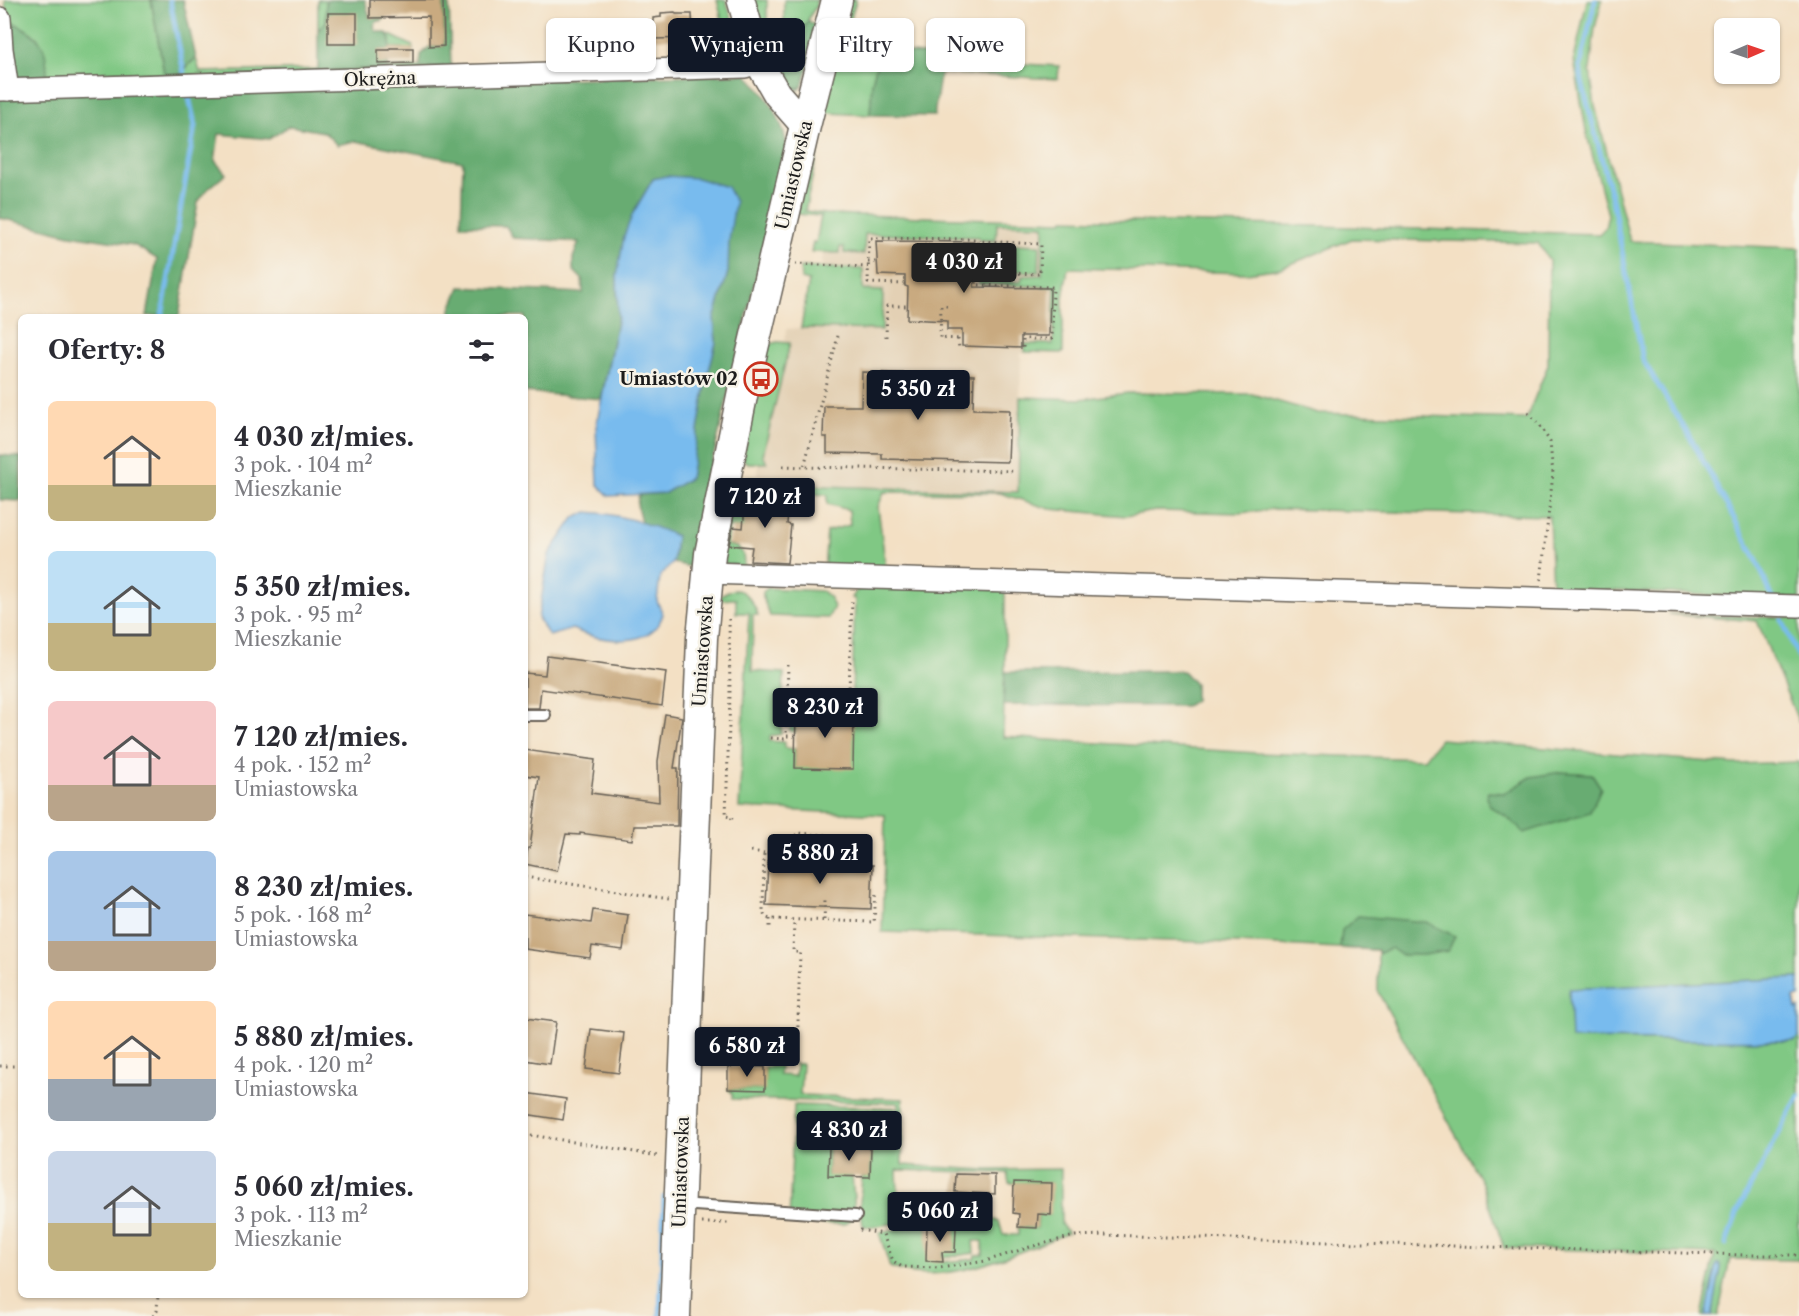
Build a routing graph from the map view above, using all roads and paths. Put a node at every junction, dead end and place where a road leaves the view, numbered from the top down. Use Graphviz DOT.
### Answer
graph roads {
  1 [pos="741,0"];
  2 [pos="837,0"];
  3 [pos="0,18"];
  4 [pos="746,18"];
  5 [pos="668,69"];
  6 [pos="764,72"];
  7 [pos="4,90"];
  8 [pos="805,126"];
  9 [pos="978,241"];
  10 [pos="794,259"];
  11 [pos="878,262"];
  12 [pos="868,264"];
  13 [pos="977,272"];
  14 [pos="905,284"];
  15 [pos="908,306"];
  16 [pos="947,306"];
  17 [pos="940,322"];
  18 [pos="947,322"];
  19 [pos="838,336"];
  20 [pos="886,337"];
  21 [pos="958,349"];
  22 [pos="1023,352"];
  23 [pos="1528,413"];
  24 [pos="783,466"];
  25 [pos="804,467"];
  26 [pos="1016,471"];
  27 [pos="708,573"];
  28 [pos="1540,597"];
  29 [pos="852,600"];
  30 [pos="1799,606"];
  31 [pos="729,611"];
  32 [pos="788,665"];
  33 [pos="787,690"];
  34 [pos="528,715"];
  35 [pos="545,715"];
  36 [pos="786,736"];
  37 [pos="795,736"];
  38 [pos="771,738"];
  39 [pos="731,822"];
  40 [pos="826,835"];
  41 [pos="751,851"];
  42 [pos="764,853"];
  43 [pos="528,877"];
  44 [pos="876,892"];
  45 [pos="825,900"];
  46 [pos="692,902"];
  47 [pos="770,919"];
  48 [pos="794,920"];
  49 [pos="824,920"];
  50 [pos="770,928"];
  51 [pos="731,1053"];
  52 [pos="719,1058"];
  53 [pos="792,1058"];
  54 [pos="0,1066"];
  55 [pos="18,1066"];
  56 [pos="528,1134"];
  57 [pos="681,1160"];
  58 [pos="679,1214"];
  59 [pos="856,1216"];
  60 [pos="732,1223"];
  61 [pos="856,1229"];
  62 [pos="1799,1255"];
  63 [pos="159,1298"];
  64 [pos="153,1316"];
  65 [pos="675,1316"];
  1 -- 4 [label="street"];
  2 -- 8 [label="main road, Umiastowska"];
  3 -- 7 [label="street"];
  5 -- 7 [label="street, Okrężna"];
  6 -- 8 [label="street"];
  8 -- 27 [label="main road, Umiastowska"];
  9 -- 12 [label="path"];
  9 -- 13 [label="path"];
  9 -- 13 [label="path"];
  10 -- 12 [label="path"];
  11 -- 12 [label="path"];
  12 -- 14 [label="path"];
  13 -- 22 [label="path"];
  15 -- 20 [label="path"];
  16 -- 17 [label="path"];
  17 -- 18 [label="path"];
  17 -- 21 [label="path"];
  19 -- 25 [label="path"];
  23 -- 28 [label="path"];
  24 -- 25 [label="path"];
  25 -- 26 [label="path"];
  27 -- 28 [label="street"];
  27 -- 46 [label="main road, Umiastowska"];
  28 -- 30 [label="street"];
  29 -- 33 [label="path"];
  31 -- 39 [label="path"];
  32 -- 33 [label="path"];
  33 -- 36 [label="path"];
  34 -- 35 [label="lane"];
  36 -- 37 [label="path"];
  36 -- 38 [label="path"];
  40 -- 42 [label="path"];
  41 -- 42 [label="path"];
  42 -- 47 [label="path"];
  43 -- 46 [label="path"];
  44 -- 49 [label="path"];
  45 -- 49 [label="path"];
  46 -- 57 [label="main road, Umiastowska"];
  47 -- 48 [label="path"];
  47 -- 50 [label="path"];
  48 -- 49 [label="path"];
  48 -- 53 [label="path"];
  51 -- 52 [label="path"];
  54 -- 55 [label="path"];
  56 -- 57 [label="path"];
  57 -- 58 [label="main road, Umiastowska"];
  58 -- 59 [label="lane"];
  58 -- 60 [label="path"];
  58 -- 65 [label="main road, Umiastowska"];
  61 -- 62 [label="path"];
  63 -- 64 [label="path"];
}
